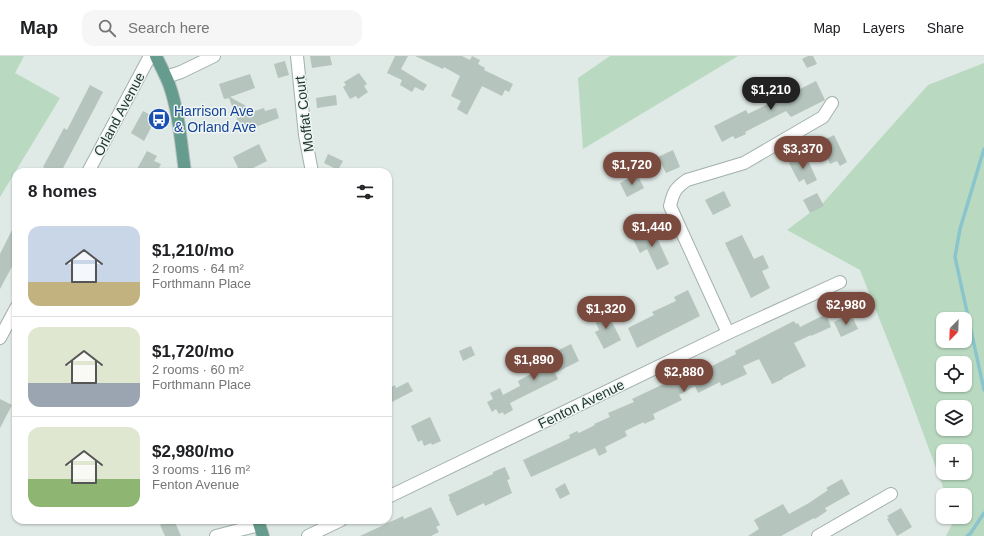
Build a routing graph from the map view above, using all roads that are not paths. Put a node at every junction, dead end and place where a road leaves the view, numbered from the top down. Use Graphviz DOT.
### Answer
graph roads {
  1 [pos="150,56"];
  2 [pos="156,56"];
  3 [pos="214,56"];
  4 [pos="297,56"];
  5 [pos="166,77"];
  6 [pos="832,103"];
  7 [pos="90,168"];
  8 [pos="184,168"];
  9 [pos="311,168"];
  10 [pos="840,282"];
  11 [pos="12,316"];
  12 [pos="728,333"];
  13 [pos="0,338"];
  14 [pos="891,494"];
  15 [pos="392,495"];
  16 [pos="333,524"];
  17 [pos="260,527"];
  18 [pos="216,536"];
  19 [pos="308,536"];
  20 [pos="818,536"];
  1 -- 7 [label="street, Orland Avenue"];
  2 -- 5 [label="main road"];
  3 -- 5 [label="street, Orland Avenue"];
  4 -- 9 [label="street, Moffat Court"];
  5 -- 8 [label="main road"];
  6 -- 12 [label="street"];
  10 -- 12 [label="street, Fenton Avenue"];
  11 -- 13 [label="street"];
  12 -- 15 [label="street, Fenton Avenue"];
  14 -- 20 [label="street"];
  16 -- 19 [label="street"];
  17 -- 18 [label="street"];
}
